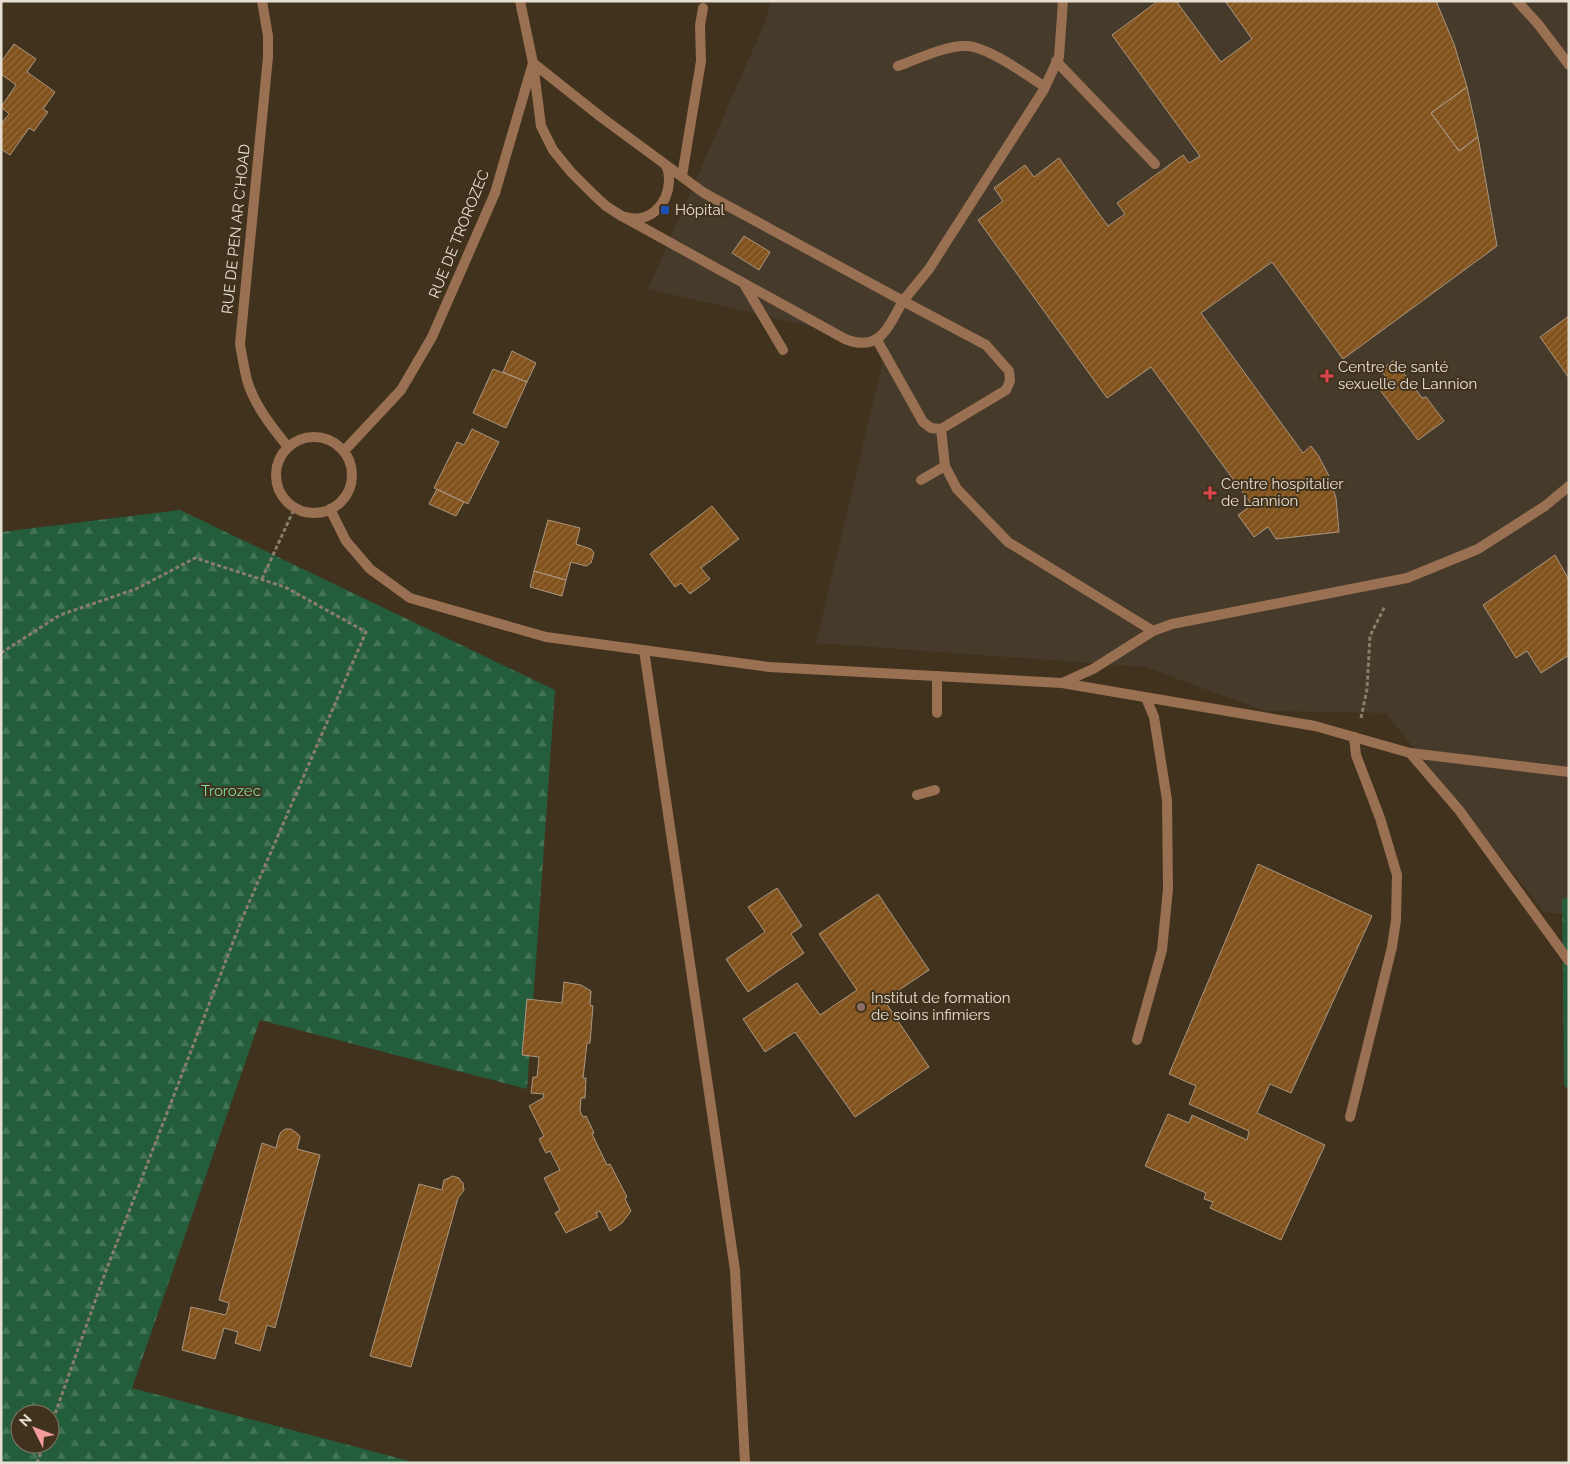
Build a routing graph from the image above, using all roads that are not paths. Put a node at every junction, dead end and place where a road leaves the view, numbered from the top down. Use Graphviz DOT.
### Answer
graph roads {
  1 [pos="262,1"];
  2 [pos="520,1"];
  3 [pos="1518,1"];
  4 [pos="1063,2"];
  5 [pos="703,8"];
  6 [pos="1056,61"];
  7 [pos="533,63"];
  8 [pos="1569,65"];
  9 [pos="898,66"];
  10 [pos="1045,87"];
  11 [pos="1155,164"];
  12 [pos="666,166"];
  13 [pos="682,176"];
  14 [pos="620,215"];
  15 [pos="743,283"];
  16 [pos="903,301"];
  17 [pos="877,340"];
  18 [pos="783,350"];
  19 [pos="942,428"];
  20 [pos="288,447"];
  21 [pos="344,451"];
  22 [pos="945,466"];
  23 [pos="921,480"];
  24 [pos="1569,486"];
  25 [pos="330,509"];
  26 [pos="1153,631"];
  27 [pos="644,650"];
  28 [pos="937,676"];
  29 [pos="1062,684"];
  30 [pos="1146,698"];
  31 [pos="937,713"];
  32 [pos="1354,737"];
  33 [pos="1410,753"];
  34 [pos="1569,772"];
  35 [pos="935,790"];
  36 [pos="917,795"];
  37 [pos="1569,961"];
  38 [pos="1137,1040"];
  39 [pos="1350,1117"];
  40 [pos="745,1463"];
  1 -- 20 [label="street, RUE DE PEN AR C'HOAD"];
  2 -- 7 [label="street, RUE DE TROROZEC"];
  3 -- 8 [label="street"];
  4 -- 6 [label="street"];
  5 -- 13 [label="street"];
  6 -- 10 [label="street"];
  6 -- 11 [label="street"];
  7 -- 12 [label="street"];
  7 -- 14 [label="street"];
  7 -- 21 [label="street, RUE DE TROROZEC"];
  9 -- 10 [label="street"];
  10 -- 16 [label="street"];
  12 -- 13 [label="street"];
  12 -- 14 [label="street"];
  13 -- 16 [label="street"];
  14 -- 15 [label="street"];
  15 -- 17 [label="street"];
  15 -- 18 [label="street"];
  16 -- 17 [label="street"];
  16 -- 19 [label="street"];
  17 -- 19 [label="street"];
  19 -- 22 [label="street"];
  20 -- 21 [label="street"];
  20 -- 25 [label="street"];
  21 -- 25 [label="street"];
  22 -- 23 [label="street"];
  22 -- 26 [label="street"];
  24 -- 26 [label="street"];
  25 -- 27 [label="street"];
  26 -- 29 [label="street"];
  27 -- 28 [label="street"];
  27 -- 40 [label="street"];
  28 -- 29 [label="street"];
  28 -- 31 [label="street"];
  29 -- 30 [label="street"];
  30 -- 32 [label="street"];
  30 -- 38 [label="street"];
  32 -- 33 [label="street"];
  32 -- 39 [label="street"];
  33 -- 34 [label="street"];
  33 -- 37 [label="street"];
  35 -- 36 [label="street"];
}
